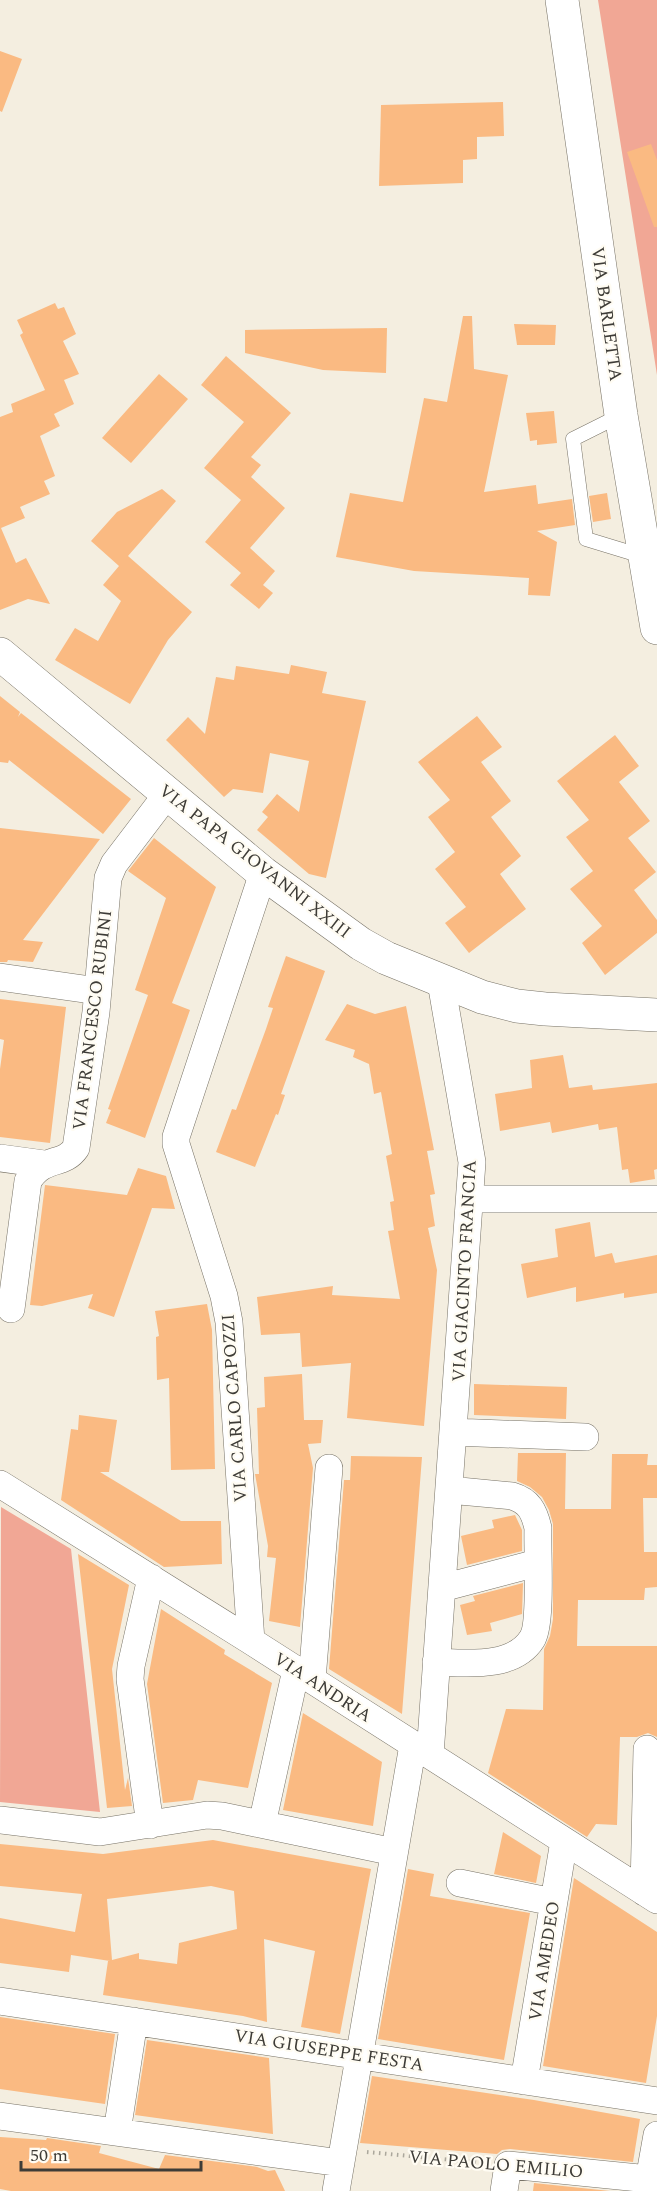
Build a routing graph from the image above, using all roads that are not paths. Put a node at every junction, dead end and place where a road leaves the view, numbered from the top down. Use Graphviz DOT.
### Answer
graph roads {
  1 [pos="562,0"];
  2 [pos="621,415"];
  3 [pos="645,556"];
  4 [pos="657,628"];
  5 [pos="0,654"];
  6 [pos="168,793"];
  7 [pos="264,873"];
  8 [pos="0,977"];
  9 [pos="441,982"];
  10 [pos="98,991"];
  11 [pos="655,1012"];
  12 [pos="0,1158"];
  13 [pos="44,1164"];
  14 [pos="470,1199"];
  15 [pos="657,1199"];
  16 [pos="11,1309"];
  17 [pos="453,1432"];
  18 [pos="585,1437"];
  19 [pos="329,1468"];
  20 [pos="0,1484"];
  21 [pos="449,1490"];
  22 [pos="537,1563"];
  23 [pos="151,1578"];
  24 [pos="442,1588"];
  25 [pos="251,1641"];
  26 [pos="436,1662"];
  27 [pos="304,1675"];
  28 [pos="647,1749"];
  29 [pos="421,1750"];
  30 [pos="0,1820"];
  31 [pos="262,1824"];
  32 [pos="150,1825"];
  33 [pos="564,1841"];
  34 [pos="394,1852"];
  35 [pos="460,1883"];
  36 [pos="651,1896"];
  37 [pos="553,1902"];
  38 [pos="0,2001"];
  39 [pos="134,2021"];
  40 [pos="358,2055"];
  41 [pos="524,2081"];
  42 [pos="657,2101"];
  43 [pos="0,2116"];
  44 [pos="117,2132"];
  45 [pos="657,2135"];
  46 [pos="342,2156"];
  47 [pos="651,2177"];
  48 [pos="506,2178"];
  49 [pos="336,2191"];
  1 -- 2 [label="main road, VIA BARLETTA"];
  2 -- 3 [label="main road, VIA BARLETTA"];
  2 -- 3 [label="lane"];
  3 -- 4 [label="main road, VIA BARLETTA"];
  5 -- 6 [label="main road, VIA PAPA GIOVANNI XXIII"];
  6 -- 7 [label="main road, VIA PAPA GIOVANNI XXIII"];
  6 -- 10 [label="street, VIA FRANCESCO RUBINI"];
  7 -- 9 [label="main road, VIA PAPA GIOVANNI XXIII"];
  7 -- 25 [label="street, VIA CARLO CAPOZZI"];
  8 -- 10 [label="street"];
  9 -- 11 [label="main road, VIA PAPA GIOVANNI XXIII"];
  9 -- 14 [label="street, VIA GIACINTO FRANCIA"];
  10 -- 13 [label="street, VIA FRANCESCO RUBINI"];
  12 -- 13 [label="street"];
  13 -- 16 [label="street"];
  14 -- 15 [label="street"];
  14 -- 17 [label="street, VIA GIACINTO FRANCIA"];
  17 -- 18 [label="street"];
  17 -- 21 [label="street, VIA GIACINTO FRANCIA"];
  19 -- 27 [label="street"];
  20 -- 23 [label="street, VIA ANDRIA"];
  21 -- 22 [label="street"];
  21 -- 24 [label="street, VIA GIACINTO FRANCIA"];
  22 -- 24 [label="street"];
  22 -- 26 [label="street"];
  23 -- 25 [label="street, VIA ANDRIA"];
  23 -- 32 [label="street"];
  24 -- 26 [label="street, VIA GIACINTO FRANCIA"];
  25 -- 27 [label="street, VIA ANDRIA"];
  26 -- 29 [label="street, VIA GIACINTO FRANCIA"];
  27 -- 29 [label="street, VIA ANDRIA"];
  27 -- 31 [label="street"];
  28 -- 36 [label="street, VIA ANDRIA"];
  29 -- 33 [label="street, VIA ANDRIA"];
  29 -- 34 [label="street, VIA GIACINTO FRANCIA"];
  30 -- 32 [label="street"];
  31 -- 32 [label="street"];
  31 -- 34 [label="street"];
  33 -- 36 [label="street, VIA ANDRIA"];
  33 -- 37 [label="street, VIA AMEDEO"];
  34 -- 40 [label="street, VIA GIACINTO FRANCIA"];
  35 -- 37 [label="street"];
  37 -- 41 [label="street, VIA AMEDEO"];
  38 -- 39 [label="street, VIA GIUSEPPE FESTA"];
  39 -- 40 [label="street, VIA GIUSEPPE FESTA"];
  39 -- 44 [label="street"];
  40 -- 41 [label="street, VIA GIUSEPPE FESTA"];
  40 -- 46 [label="street, VIA GIACINTO FRANCIA"];
  41 -- 42 [label="street, VIA GIUSEPPE FESTA"];
  43 -- 44 [label="street"];
  44 -- 46 [label="street"];
  45 -- 47 [label="street"];
  46 -- 49 [label="street, VIA GIACINTO FRANCIA"];
  47 -- 48 [label="street, VIA PAOLO EMILIO"];
}
